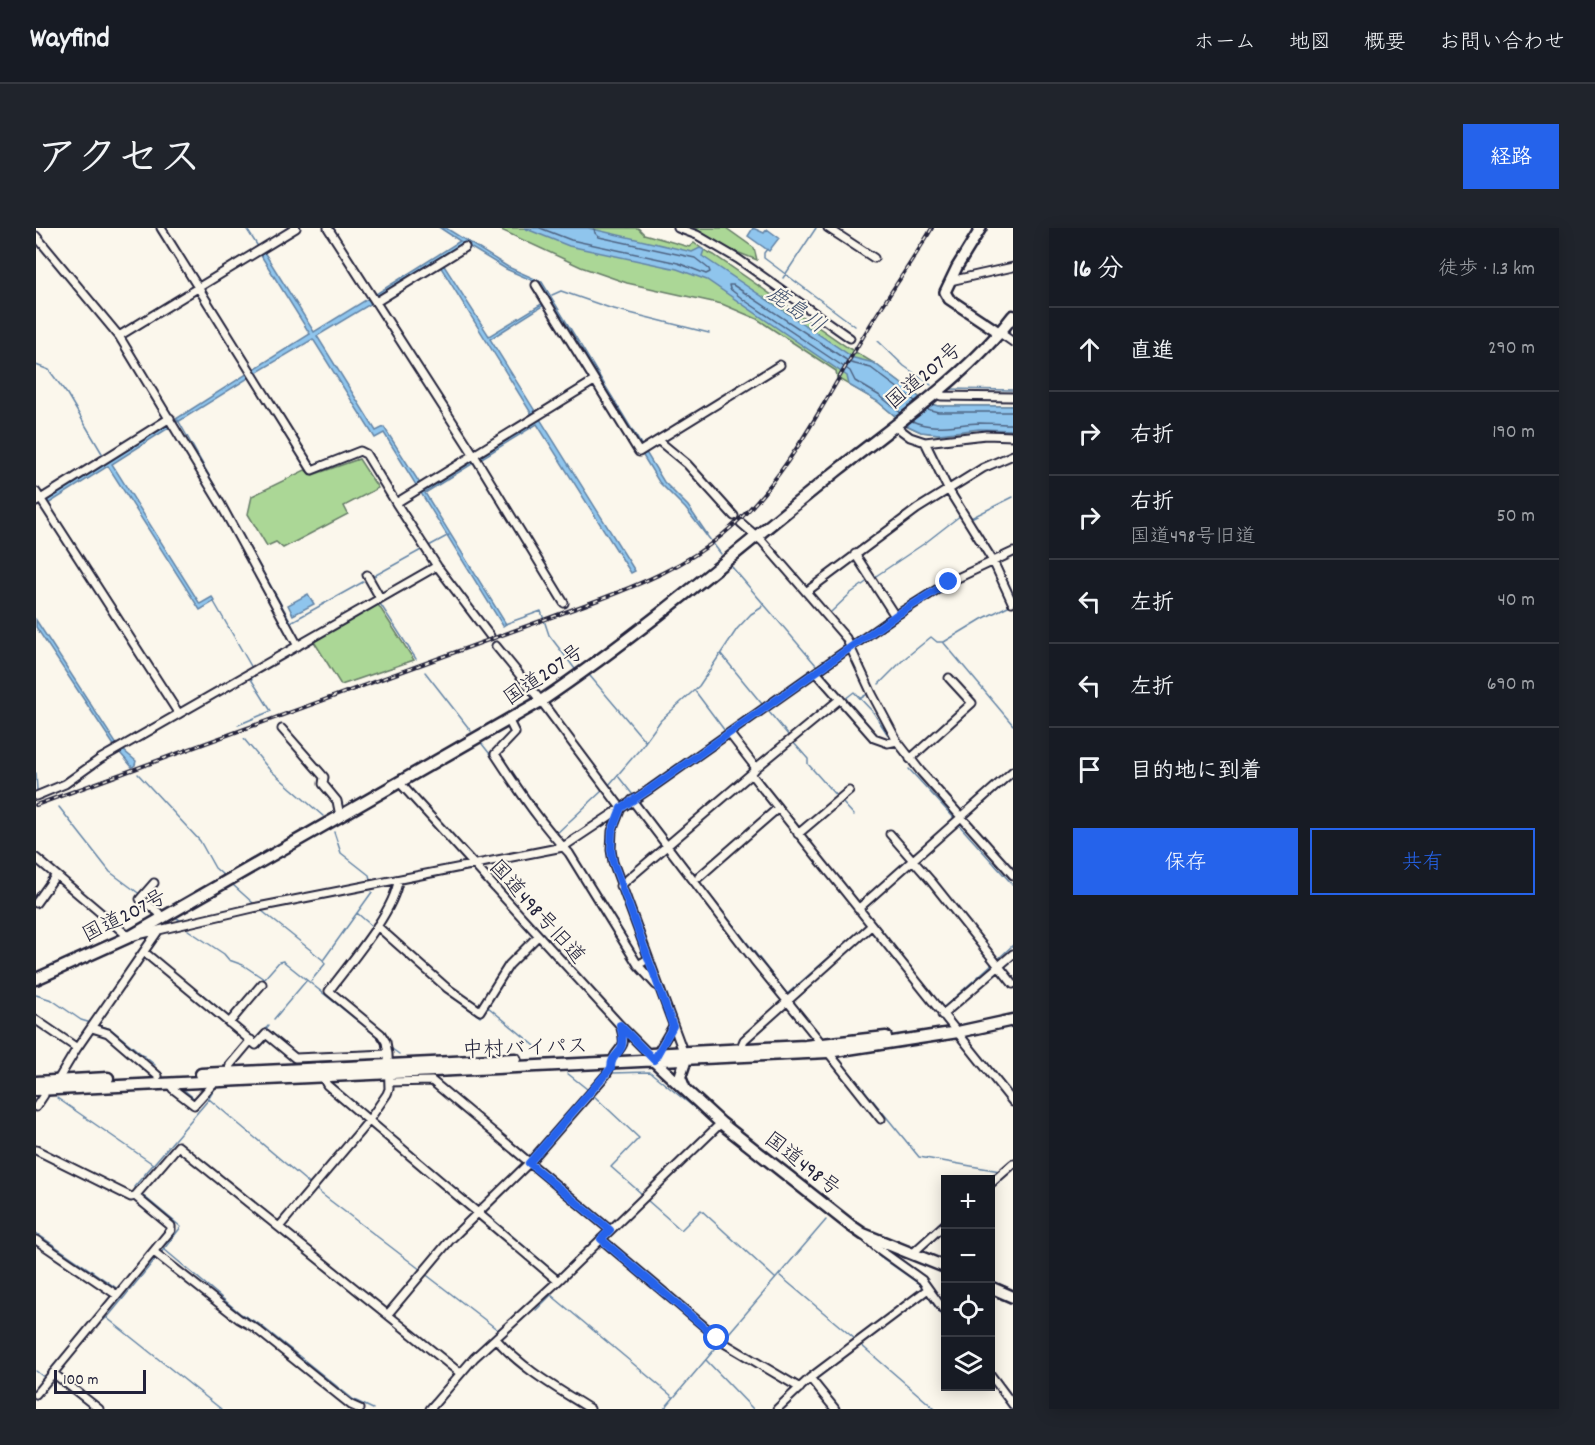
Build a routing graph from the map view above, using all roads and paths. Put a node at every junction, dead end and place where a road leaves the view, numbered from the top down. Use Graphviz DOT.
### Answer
graph roads {
  1 [pos="161,228"];
  2 [pos="296,228"];
  3 [pos="328,228"];
  4 [pos="678,228"];
  5 [pos="828,228"];
  6 [pos="981,228"];
  7 [pos="36,236"];
  8 [pos="465,247"];
  9 [pos="874,258"];
  10 [pos="1013,267"];
  11 [pos="950,280"];
  12 [pos="536,285"];
  13 [pos="199,287"];
  14 [pos="376,302"];
  15 [pos="1013,316"];
  16 [pos="1000,333"];
  17 [pos="119,336"];
  18 [pos="850,338"];
  19 [pos="1013,342"];
  20 [pos="780,365"];
  21 [pos="594,381"];
  22 [pos="931,395"];
  23 [pos="1013,397"];
  24 [pos="170,418"];
  25 [pos="894,425"];
  26 [pos="1013,436"];
  27 [pos="658,441"];
  28 [pos="925,442"];
  29 [pos="474,455"];
  30 [pos="1013,455"];
  31 [pos="948,489"];
  32 [pos="36,492"];
  33 [pos="38,501"];
  34 [pos="396,503"];
  35 [pos="734,516"];
  36 [pos="741,523"];
  37 [pos="756,537"];
  38 [pos="1013,552"];
  39 [pos="855,554"];
  40 [pos="993,561"];
  41 [pos="437,566"];
  42 [pos="367,575"];
  43 [pos="806,592"];
  44 [pos="378,600"];
  45 [pos="1012,602"];
  46 [pos="564,603"];
  47 [pos="895,616"];
  48 [pos="490,636"];
  49 [pos="298,646"];
  50 [pos="496,646"];
  51 [pos="851,647"];
  52 [pos="816,672"];
  53 [pos="949,678"];
  54 [pos="840,699"];
  55 [pos="541,701"];
  56 [pos="179,714"];
  57 [pos="509,721"];
  58 [pos="282,729"];
  59 [pos="729,734"];
  60 [pos="897,741"];
  61 [pos="910,759"];
  62 [pos="754,771"];
  63 [pos="1013,771"];
  64 [pos="399,782"];
  65 [pos="849,791"];
  66 [pos="36,796"];
  67 [pos="632,800"];
  68 [pos="621,808"];
  69 [pos="778,808"];
  70 [pos="340,816"];
  71 [pos="961,817"];
  72 [pos="603,820"];
  73 [pos="612,831"];
  74 [pos="801,831"];
  75 [pos="890,834"];
  76 [pos="669,844"];
  77 [pos="563,847"];
  78 [pos="36,858"];
  79 [pos="912,860"];
  80 [pos="473,865"];
  81 [pos="56,875"];
  82 [pos="1013,875"];
  83 [pos="699,877"];
  84 [pos="398,881"];
  85 [pos="154,883"];
  86 [pos="620,886"];
  87 [pos="36,903"];
  88 [pos="861,907"];
  89 [pos="162,918"];
  90 [pos="871,926"];
  91 [pos="375,929"];
  92 [pos="158,931"];
  93 [pos="538,936"];
  94 [pos="129,937"];
  95 [pos="144,952"];
  96 [pos="1013,954"];
  97 [pos="648,960"];
  98 [pos="638,964"];
  99 [pos="999,966"];
  100 [pos="36,979"];
  101 [pos="262,984"];
  102 [pos="1013,984"];
  103 [pos="658,987"];
  104 [pos="790,998"];
  105 [pos="1013,1013"];
  106 [pos="942,1015"];
  107 [pos="36,1020"];
  108 [pos="1013,1020"];
  109 [pos="229,1023"];
  110 [pos="93,1025"];
  111 [pos="620,1025"];
  112 [pos="673,1026"];
  113 [pos="956,1030"];
  114 [pos="250,1040"];
  115 [pos="77,1048"];
  116 [pos="825,1048"];
  117 [pos="739,1053"];
  118 [pos="653,1056"];
  119 [pos="685,1056"];
  120 [pos="613,1059"];
  121 [pos="298,1063"];
  122 [pos="388,1068"];
  123 [pos="229,1072"];
  124 [pos="321,1072"];
  125 [pos="158,1076"];
  126 [pos="214,1080"];
  127 [pos="169,1082"];
  128 [pos="57,1084"];
  129 [pos="40,1086"];
  130 [pos="684,1088"];
  131 [pos="1013,1102"];
  132 [pos="36,1107"];
  133 [pos="368,1119"];
  134 [pos="881,1119"];
  135 [pos="721,1123"];
  136 [pos="36,1150"];
  137 [pos="527,1162"];
  138 [pos="1013,1164"];
  139 [pos="995,1180"];
  140 [pos="138,1193"];
  141 [pos="481,1211"];
  142 [pos="279,1227"];
  143 [pos="941,1228"];
  144 [pos="610,1230"];
  145 [pos="863,1234"];
  146 [pos="601,1239"];
  147 [pos="36,1240"];
  148 [pos="913,1253"];
  149 [pos="157,1254"];
  150 [pos="941,1265"];
  151 [pos="558,1281"];
  152 [pos="928,1289"];
  153 [pos="995,1289"];
  154 [pos="120,1292"];
  155 [pos="1013,1296"];
  156 [pos="941,1307"];
  157 [pos="388,1314"];
  158 [pos="496,1339"];
  159 [pos="460,1373"];
  160 [pos="51,1377"];
  161 [pos="810,1378"];
  162 [pos="995,1381"];
  163 [pos="800,1388"];
  164 [pos="36,1394"];
  165 [pos="1013,1405"];
  166 [pos="99,1409"];
  167 [pos="360,1409"];
  168 [pos="430,1409"];
  169 [pos="590,1409"];
  170 [pos="777,1409"];
  171 [pos="835,1409"];
  1 -- 13 [label="street"];
  2 -- 13 [label="street"];
  3 -- 14 [label="street"];
  4 -- 18 [label="street"];
  5 -- 9 [label="street"];
  6 -- 11 [label="main road"];
  7 -- 17 [label="street"];
  8 -- 14 [label="street"];
  10 -- 11 [label="street"];
  11 -- 16 [label="main road"];
  12 -- 21 [label="street"];
  13 -- 17 [label="street"];
  13 -- 34 [label="street"];
  14 -- 29 [label="street"];
  15 -- 16 [label="highway, 国道207号"];
  16 -- 19 [label="street"];
  16 -- 22 [label="highway, 国道207号"];
  17 -- 24 [label="street"];
  20 -- 27 [label="street"];
  21 -- 27 [label="street"];
  21 -- 29 [label="street"];
  22 -- 23 [label="street"];
  22 -- 25 [label="highway, 国道207号"];
  24 -- 33 [label="street"];
  24 -- 49 [label="street"];
  25 -- 28 [label="street"];
  25 -- 37 [label="highway, 国道207号"];
  26 -- 28 [label="street"];
  27 -- 35 [label="street"];
  28 -- 31 [label="street"];
  29 -- 34 [label="street"];
  29 -- 46 [label="street"];
  30 -- 31 [label="street"];
  31 -- 39 [label="street"];
  31 -- 40 [label="street"];
  32 -- 33 [label="street"];
  33 -- 56 [label="street"];
  34 -- 41 [label="street"];
  36 -- 37 [label="street"];
  37 -- 43 [label="street"];
  37 -- 55 [label="highway, 国道207号"];
  38 -- 40 [label="street"];
  39 -- 43 [label="street"];
  39 -- 47 [label="street"];
  40 -- 45 [label="street"];
  40 -- 47 [label="street"];
  41 -- 44 [label="street"];
  41 -- 48 [label="street"];
  42 -- 44 [label="street"];
  43 -- 51 [label="street"];
  44 -- 49 [label="street"];
  47 -- 51 [label="street"];
  49 -- 56 [label="street"];
  50 -- 55 [label="street"];
  51 -- 52 [label="street"];
  51 -- 60 [label="street"];
  52 -- 54 [label="street"];
  52 -- 59 [label="street"];
  53 -- 61 [label="street"];
  54 -- 60 [label="street"];
  54 -- 62 [label="street"];
  55 -- 57 [label="highway, 国道207号"];
  55 -- 68 [label="street"];
  56 -- 66 [label="street"];
  57 -- 64 [label="highway, 国道207号"];
  57 -- 77 [label="street"];
  58 -- 70 [label="street"];
  59 -- 62 [label="street"];
  59 -- 67 [label="street"];
  60 -- 61 [label="street"];
  61 -- 71 [label="street"];
  62 -- 69 [label="street"];
  62 -- 76 [label="street"];
  63 -- 71 [label="street"];
  64 -- 70 [label="highway, 国道207号"];
  64 -- 80 [label="street, 国道498号旧道"];
  65 -- 74 [label="street"];
  67 -- 68 [label="street"];
  67 -- 76 [label="street"];
  68 -- 72 [label="street"];
  68 -- 73 [label="street"];
  69 -- 74 [label="street"];
  69 -- 83 [label="street"];
  70 -- 89 [label="highway, 国道207号"];
  71 -- 79 [label="street"];
  71 -- 82 [label="street"];
  72 -- 73 [label="street"];
  72 -- 77 [label="street"];
  73 -- 86 [label="street"];
  74 -- 88 [label="street"];
  75 -- 79 [label="street"];
  76 -- 86 [label="street"];
  76 -- 104 [label="street"];
  77 -- 80 [label="street"];
  77 -- 98 [label="street"];
  78 -- 81 [label="street"];
  79 -- 88 [label="street"];
  79 -- 99 [label="street"];
  80 -- 84 [label="street"];
  80 -- 93 [label="street, 国道498号旧道"];
  81 -- 87 [label="street"];
  81 -- 94 [label="street"];
  84 -- 91 [label="street"];
  84 -- 92 [label="street"];
  85 -- 89 [label="street"];
  86 -- 97 [label="street"];
  88 -- 90 [label="street"];
  89 -- 94 [label="highway, 国道207号"];
  90 -- 104 [label="street"];
  90 -- 106 [label="street"];
  91 -- 93 [label="street"];
  91 -- 122 [label="street"];
  92 -- 94 [label="street"];
  92 -- 95 [label="street"];
  93 -- 111 [label="street, 国道498号旧道"];
  94 -- 100 [label="highway, 国道207号"];
  95 -- 109 [label="street"];
  95 -- 110 [label="street"];
  96 -- 99 [label="street"];
  97 -- 98 [label="street"];
  97 -- 103 [label="street"];
  98 -- 103 [label="street"];
  99 -- 102 [label="street"];
  99 -- 106 [label="street"];
  101 -- 109 [label="street"];
  103 -- 112 [label="street"];
  104 -- 116 [label="street"];
  104 -- 117 [label="street"];
  105 -- 113 [label="highway, 中村バイパス"];
  106 -- 113 [label="street"];
  107 -- 115 [label="street"];
  108 -- 113 [label="highway, 中村バイパス"];
  109 -- 114 [label="street"];
  110 -- 115 [label="street"];
  110 -- 125 [label="street"];
  111 -- 118 [label="street, 国道498号旧道"];
  111 -- 120 [label="street"];
  112 -- 118 [label="street"];
  112 -- 119 [label="street"];
  113 -- 116 [label="highway, 中村バイパス"];
  113 -- 131 [label="street"];
  114 -- 121 [label="street"];
  114 -- 123 [label="street"];
  115 -- 128 [label="street"];
  116 -- 117 [label="highway, 中村バイパス"];
  116 -- 134 [label="street"];
  117 -- 119 [label="highway, 中村バイパス"];
  118 -- 119 [label="highway, 中村バイパス"];
  118 -- 120 [label="highway, 中村バイパス"];
  118 -- 130 [label="highway, 国道498号"];
  119 -- 130 [label="highway"];
  120 -- 122 [label="highway, 中村バイパス"];
  120 -- 137 [label="street"];
  121 -- 122 [label="street"];
  121 -- 123 [label="highway, 中村バイパス"];
  121 -- 124 [label="highway, 中村バイパス"];
  122 -- 124 [label="highway, 中村バイパス"];
  122 -- 133 [label="street"];
  122 -- 137 [label="street"];
  123 -- 125 [label="highway, 中村バイパス"];
  124 -- 126 [label="highway, 中村バイパス"];
  124 -- 133 [label="street"];
  125 -- 128 [label="highway, 中村バイパス"];
  126 -- 127 [label="highway, 中村バイパス"];
  126 -- 127 [label="street"];
  127 -- 128 [label="highway, 中村バイパス"];
  128 -- 129 [label="highway, 中村バイパス"];
  129 -- 132 [label="street"];
  130 -- 135 [label="highway, 国道498号"];
  133 -- 141 [label="street"];
  133 -- 142 [label="street"];
  135 -- 144 [label="street"];
  135 -- 145 [label="highway, 国道498号"];
  136 -- 140 [label="street"];
  137 -- 141 [label="street"];
  137 -- 144 [label="street"];
  138 -- 139 [label="street"];
  140 -- 142 [label="street"];
  140 -- 149 [label="street"];
  141 -- 151 [label="street"];
  141 -- 157 [label="street"];
  142 -- 157 [label="street"];
  143 -- 148 [label="street"];
  144 -- 146 [label="street"];
  145 -- 148 [label="highway, 国道498号"];
  145 -- 152 [label="street"];
  146 -- 151 [label="street"];
  146 -- 163 [label="street"];
  147 -- 154 [label="street"];
  148 -- 150 [label="highway, 国道498号"];
  149 -- 154 [label="street"];
  149 -- 167 [label="street"];
  151 -- 158 [label="street"];
  152 -- 156 [label="street"];
  152 -- 161 [label="street"];
  153 -- 155 [label="highway"];
  154 -- 160 [label="street"];
  157 -- 159 [label="street"];
  158 -- 159 [label="street"];
  158 -- 169 [label="street"];
  159 -- 168 [label="street"];
  160 -- 164 [label="street"];
  160 -- 166 [label="street"];
  161 -- 163 [label="street"];
  161 -- 171 [label="street"];
  162 -- 165 [label="street"];
  163 -- 170 [label="street"];
}
